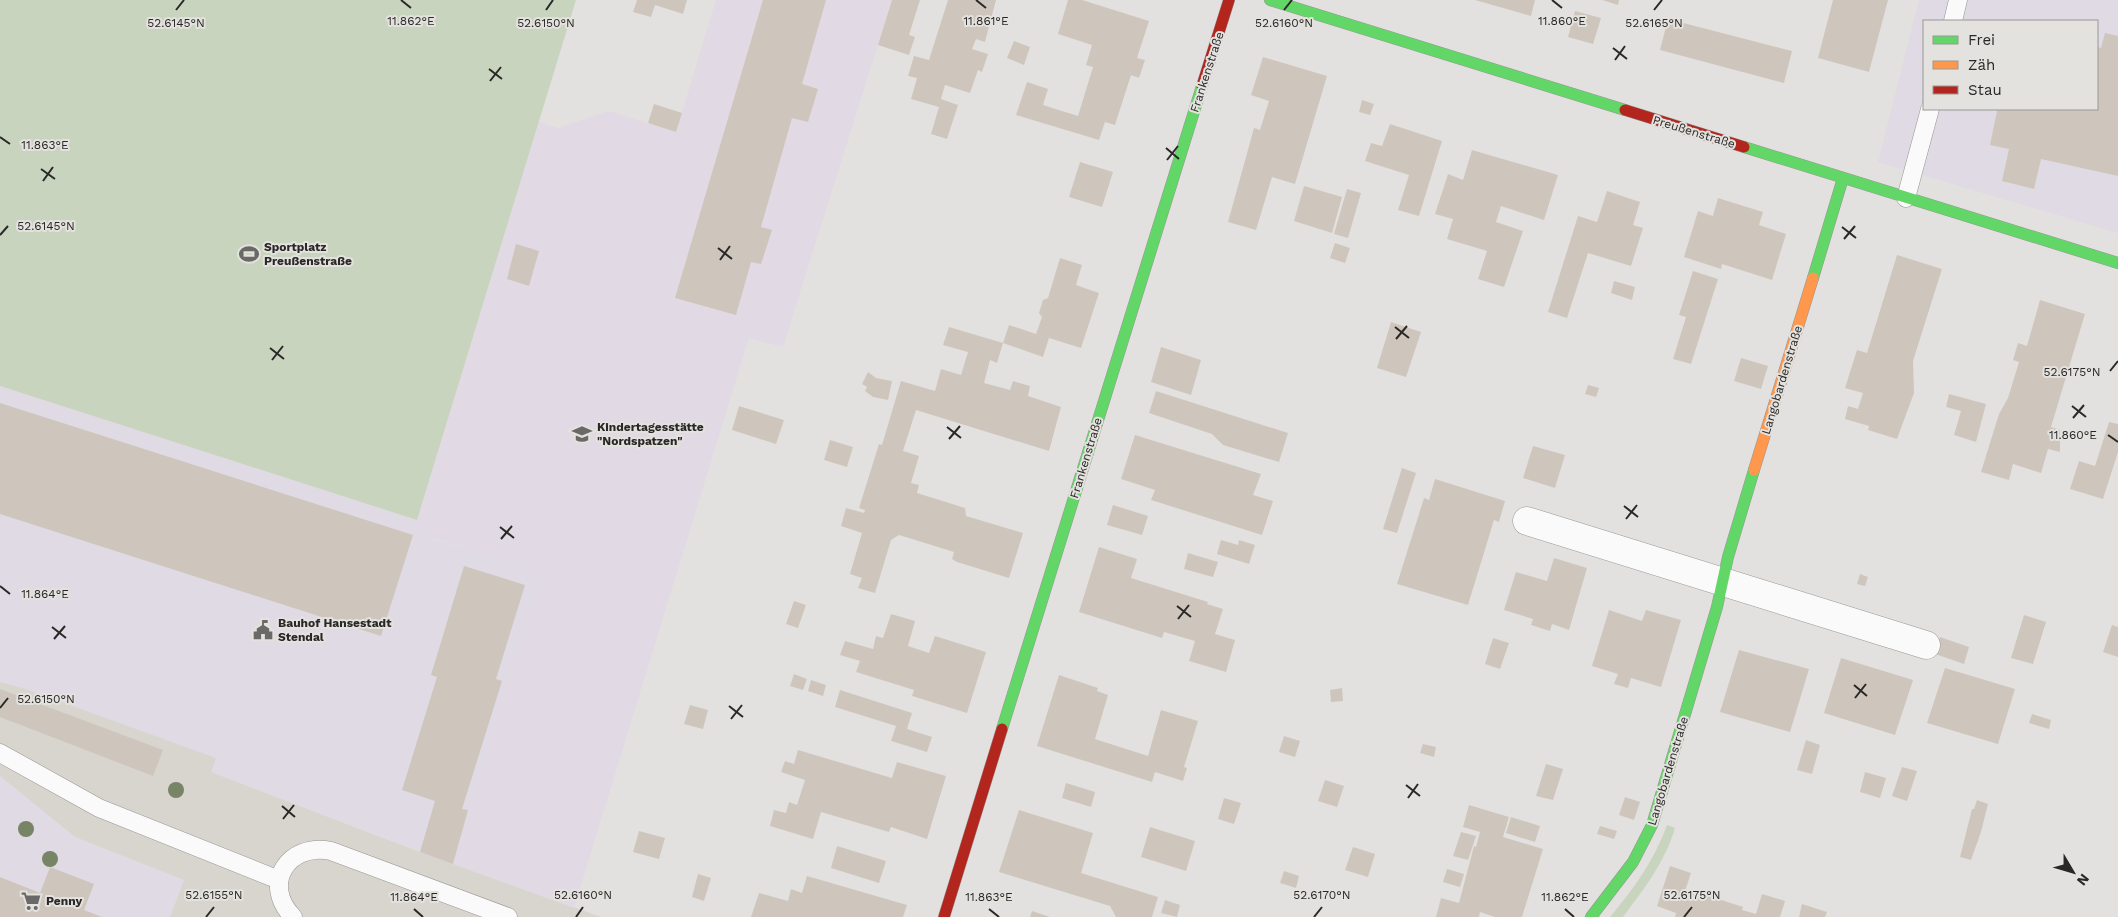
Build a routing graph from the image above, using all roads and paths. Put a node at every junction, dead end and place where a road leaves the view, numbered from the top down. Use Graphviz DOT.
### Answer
graph roads {
  1 [pos="1229,0"];
  2 [pos="1270,0"];
  3 [pos="1958,0"];
  4 [pos="1953,20"];
  5 [pos="1930,110"];
  6 [pos="1843,178"];
  7 [pos="1906,198"];
  8 [pos="2118,263"];
  9 [pos="1526,521"];
  10 [pos="1723,582"];
  11 [pos="1926,645"];
  12 [pos="0,753"];
  13 [pos="280,880"];
  14 [pos="293,917"];
  15 [pos="508,917"];
  16 [pos="944,917"];
  17 [pos="1592,917"];
  1 -- 16 [label="street, Frankenstraße"];
  2 -- 6 [label="street, Preußenstraße"];
  3 -- 4 [label="lane"];
  5 -- 7 [label="lane"];
  6 -- 7 [label="street, Preußenstraße"];
  6 -- 10 [label="street, Langobardenstraße"];
  7 -- 8 [label="street, Preußenstraße"];
  9 -- 10 [label="street"];
  10 -- 11 [label="street"];
  10 -- 17 [label="street, Langobardenstraße"];
  12 -- 13 [label="lane"];
  13 -- 14 [label="lane"];
  13 -- 15 [label="lane"];
}
